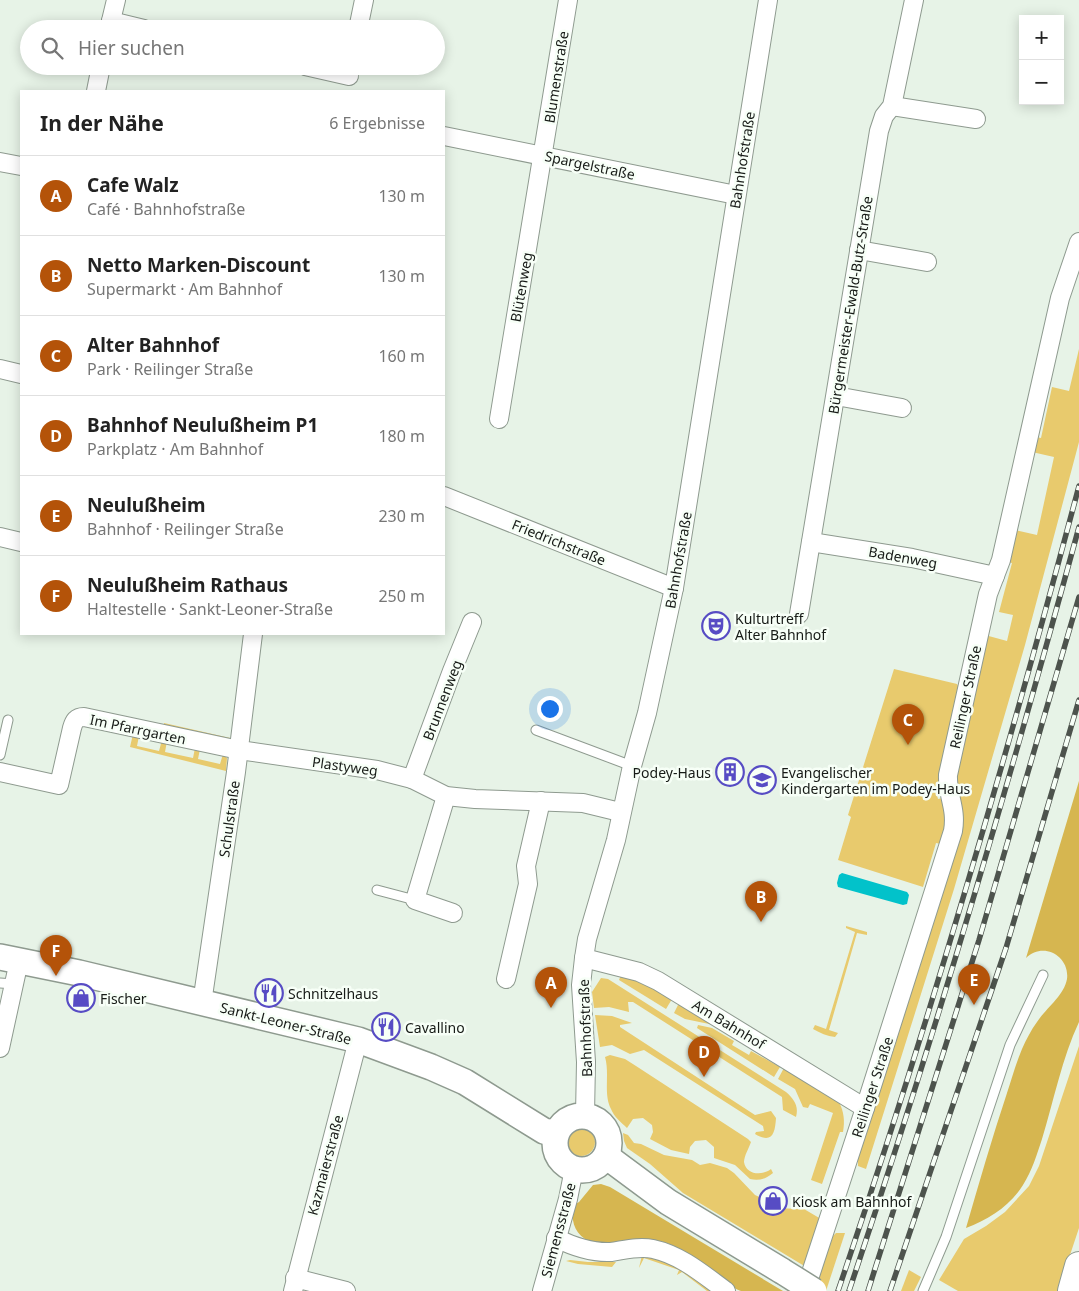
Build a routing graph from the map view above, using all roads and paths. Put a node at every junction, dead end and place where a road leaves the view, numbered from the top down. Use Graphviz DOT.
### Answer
graph roads {
  1 [pos="116,0"];
  2 [pos="364,0"];
  3 [pos="568,0"];
  4 [pos="768,0"];
  5 [pos="914,0"];
  6 [pos="111,20"];
  7 [pos="360,20"];
  8 [pos="99,75"];
  9 [pos="96,90"];
  10 [pos="892,106"];
  11 [pos="976,119"];
  12 [pos="445,136"];
  13 [pos="543,155"];
  14 [pos="0,162"];
  15 [pos="20,166"];
  16 [pos="736,195"];
  17 [pos="1079,242"];
  18 [pos="859,250"];
  19 [pos="927,262"];
  20 [pos="0,369"];
  21 [pos="20,374"];
  22 [pos="836,396"];
  23 [pos="902,408"];
  24 [pos="499,418"];
  25 [pos="445,496"];
  26 [pos="0,537"];
  27 [pos="20,542"];
  28 [pos="811,542"];
  29 [pos="995,576"];
  30 [pos="674,588"];
  31 [pos="799,614"];
  32 [pos="472,622"];
  33 [pos="252,635"];
  34 [pos="8,720"];
  35 [pos="536,730"];
  36 [pos="239,750"];
  37 [pos="0,755"];
  38 [pos="632,766"];
  39 [pos="0,772"];
  40 [pos="412,779"];
  41 [pos="446,796"];
  42 [pos="541,801"];
  43 [pos="620,812"];
  44 [pos="377,890"];
  45 [pos="415,900"];
  46 [pos="453,913"];
  47 [pos="584,958"];
  48 [pos="8,971"];
  49 [pos="1043,975"];
  50 [pos="506,979"];
  51 [pos="202,1003"];
  52 [pos="358,1040"];
  53 [pos="0,1048"];
  54 [pos="865,1108"];
  55 [pos="585,1115"];
  56 [pos="556,1134"];
  57 [pos="613,1161"];
  58 [pos="574,1169"];
  59 [pos="556,1238"];
  60 [pos="1079,1266"];
  61 [pos="294,1284"];
  62 [pos="346,1291"];
  63 [pos="542,1291"];
  64 [pos="726,1291"];
  65 [pos="805,1291"];
  66 [pos="814,1291"];
  67 [pos="922,1291"];
  68 [pos="1072,1291"];
  1 -- 6 [label="street"];
  2 -- 7 [label="street"];
  3 -- 13 [label="street, Blumenstraße"];
  4 -- 16 [label="street, Bahnhofstraße"];
  5 -- 10 [label="street, Bürgermeister-Ewald-Butz-Straße"];
  8 -- 9 [label="street"];
  10 -- 11 [label="street"];
  10 -- 18 [label="street, Bürgermeister-Ewald-Butz-Straße"];
  12 -- 13 [label="street, Spargelstraße"];
  13 -- 16 [label="street, Spargelstraße"];
  13 -- 24 [label="street, Blütenweg"];
  14 -- 15 [label="street"];
  16 -- 30 [label="street, Bahnhofstraße"];
  17 -- 29 [label="street, Reilinger Straße"];
  18 -- 19 [label="street"];
  18 -- 22 [label="street, Bürgermeister-Ewald-Butz-Straße"];
  20 -- 21 [label="street"];
  22 -- 23 [label="street"];
  22 -- 28 [label="street, Bürgermeister-Ewald-Butz-Straße"];
  25 -- 30 [label="street, Friedrichstraße"];
  26 -- 27 [label="street"];
  28 -- 29 [label="street, Badenweg"];
  28 -- 31 [label="street, Bürgermeister-Ewald-Butz-Straße"];
  29 -- 54 [label="street, Reilinger Straße"];
  30 -- 38 [label="street, Bahnhofstraße"];
  32 -- 40 [label="street, Brunnenweg"];
  33 -- 36 [label="street, Schulstraße"];
  34 -- 37 [label="lane"];
  35 -- 38 [label="lane"];
  36 -- 39 [label="street, Im Pfarrgarten"];
  36 -- 40 [label="street, Plastyweg"];
  36 -- 51 [label="street, Schulstraße"];
  38 -- 43 [label="street, Bahnhofstraße"];
  40 -- 41 [label="street, Plastyweg"];
  41 -- 42 [label="street, Plastyweg"];
  41 -- 45 [label="street"];
  42 -- 43 [label="street, Plastyweg"];
  42 -- 50 [label="street"];
  43 -- 47 [label="street, Bahnhofstraße"];
  44 -- 45 [label="lane"];
  45 -- 46 [label="street"];
  47 -- 54 [label="street, Am Bahnhof"];
  47 -- 55 [label="street, Bahnhofstraße"];
  48 -- 51 [label="street, Sankt-Leoner-Straße"];
  48 -- 53 [label="street"];
  49 -- 67 [label="lane"];
  51 -- 52 [label="street, Sankt-Leoner-Straße"];
  52 -- 56 [label="street, Sankt-Leoner-Straße"];
  52 -- 61 [label="street, Kazmaierstraße"];
  54 -- 65 [label="street, Reilinger Straße"];
  55 -- 56 [label="street"];
  55 -- 57 [label="street"];
  56 -- 58 [label="street"];
  57 -- 58 [label="street"];
  57 -- 66 [label="street, bridge"];
  58 -- 59 [label="street, Siemensstraße"];
  59 -- 63 [label="street, Siemensstraße"];
  59 -- 64 [label="street"];
  60 -- 68 [label="main road"];
  61 -- 62 [label="street"];
}
